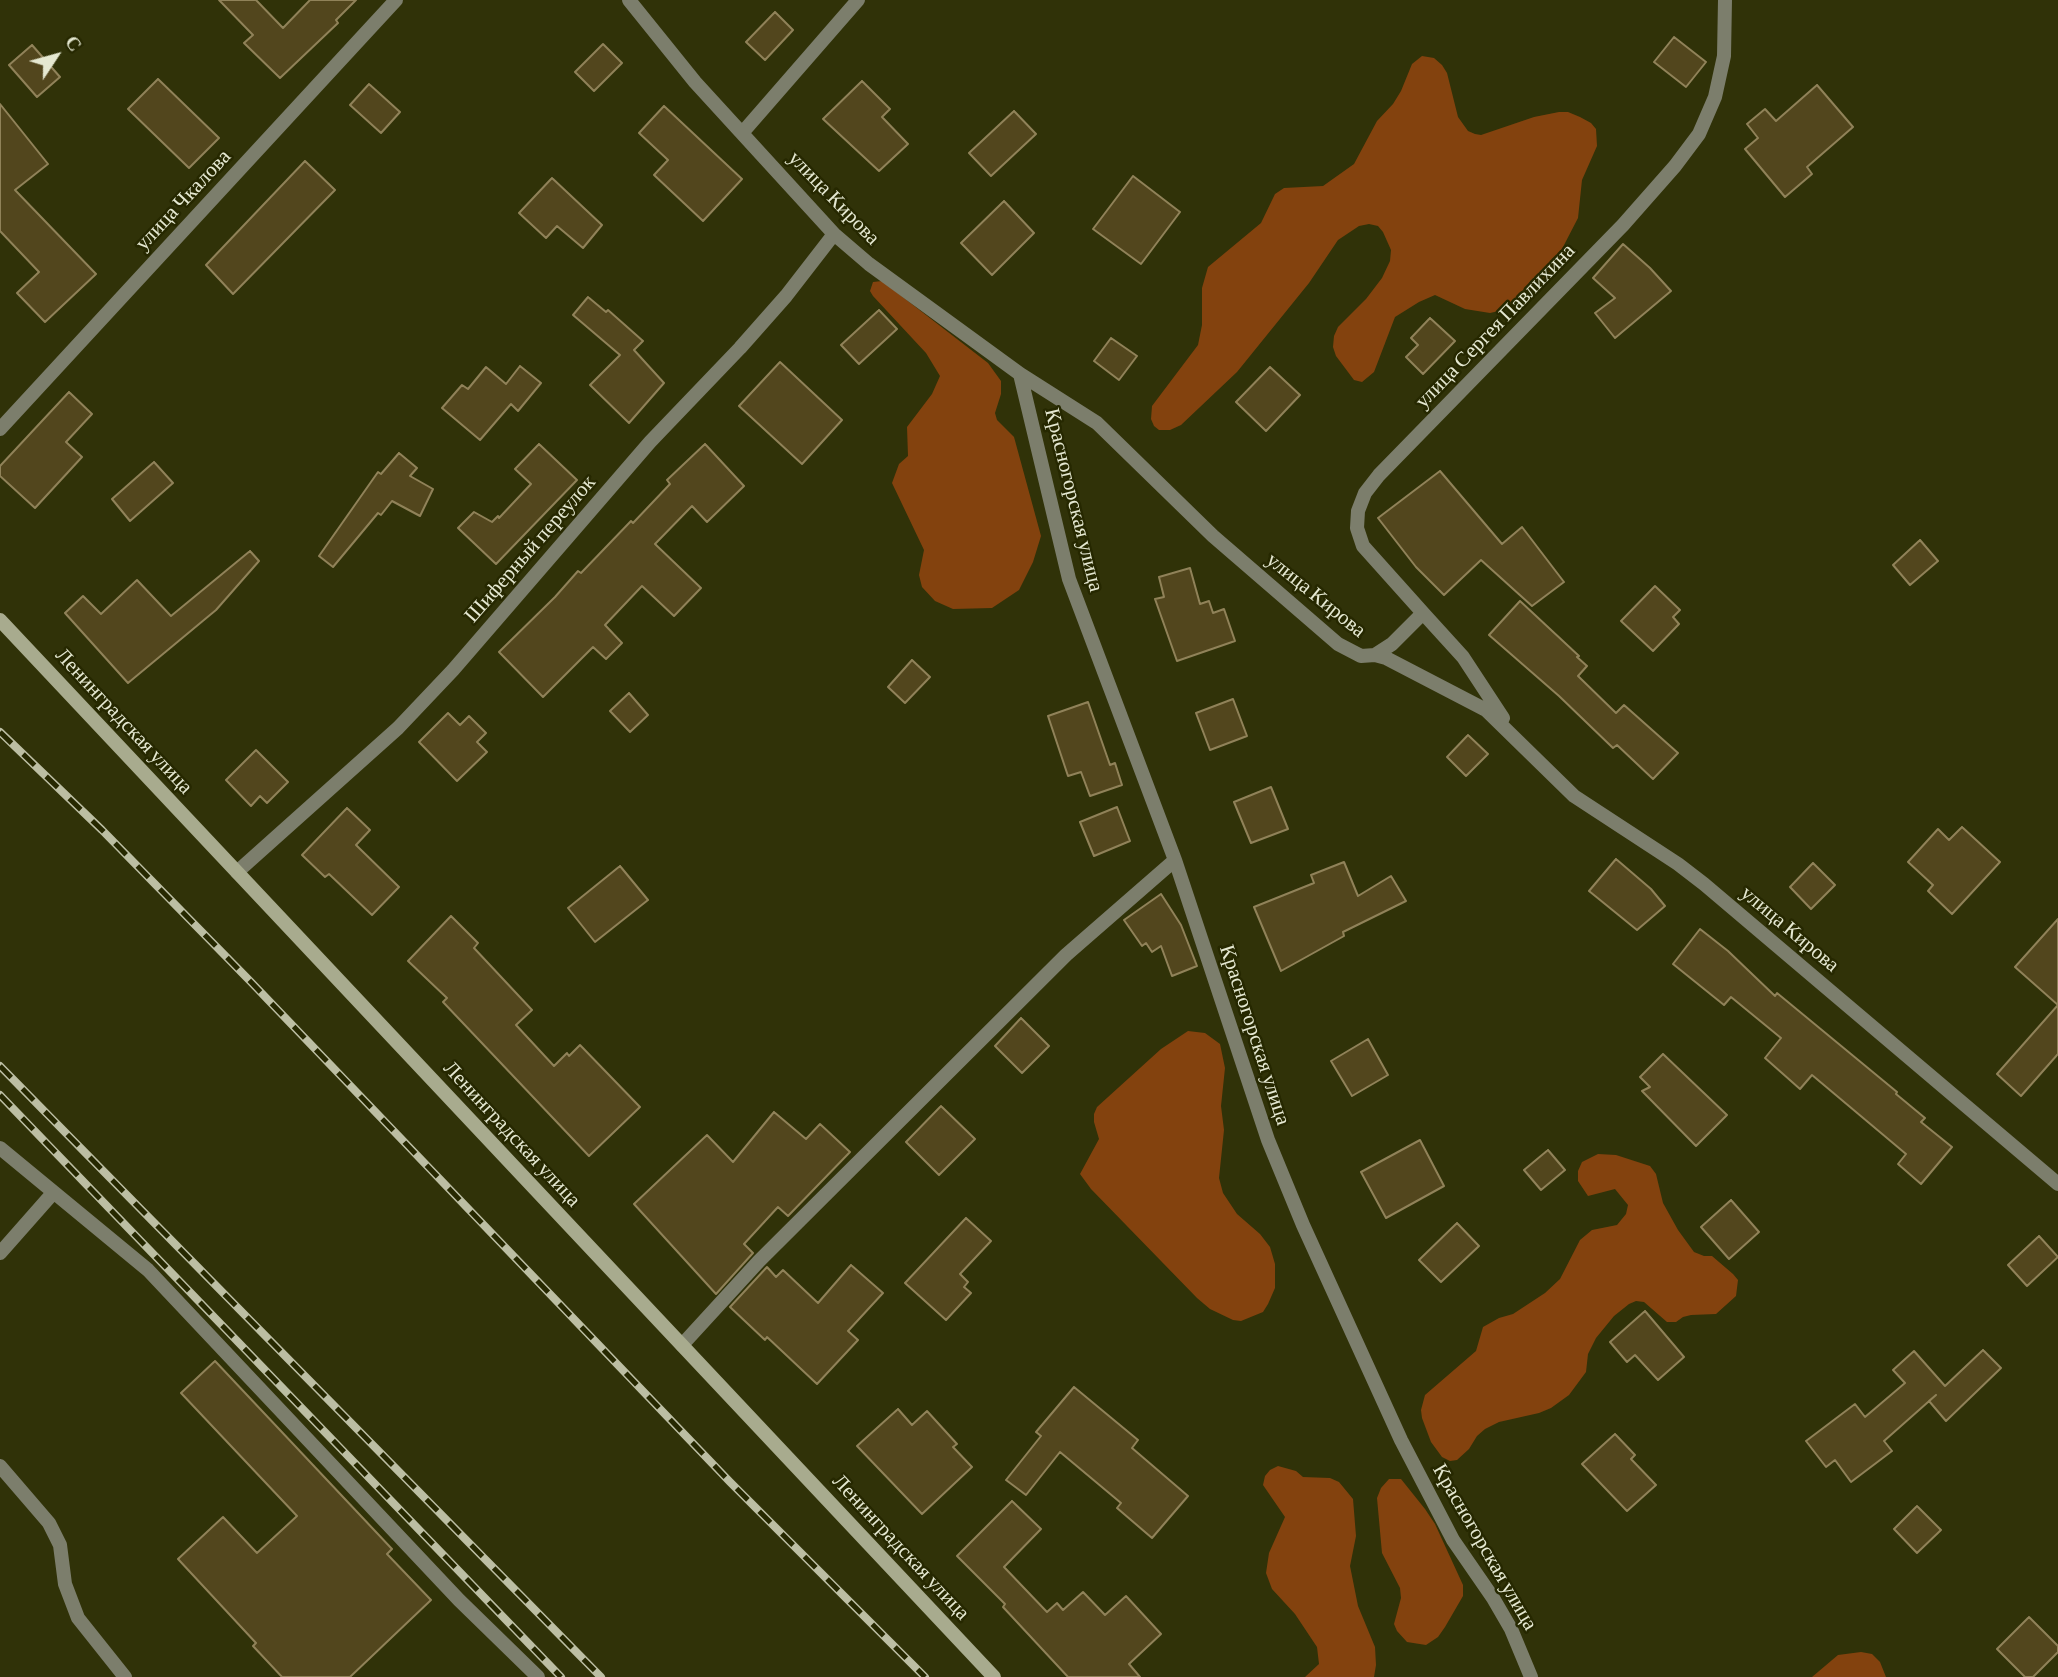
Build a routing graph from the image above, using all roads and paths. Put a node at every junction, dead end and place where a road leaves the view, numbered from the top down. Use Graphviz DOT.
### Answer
graph roads {
  1 [pos="396,0"];
  2 [pos="629,0"];
  3 [pos="858,0"];
  4 [pos="1725,0"];
  5 [pos="743,132"];
  6 [pos="834,234"];
  7 [pos="1020,374"];
  8 [pos="0,429"];
  9 [pos="1423,613"];
  10 [pos="0,620"];
  11 [pos="1376,654"];
  12 [pos="1514,734"];
  13 [pos="1175,860"];
  14 [pos="236,872"];
  15 [pos="0,1148"];
  16 [pos="2058,1184"];
  17 [pos="53,1193"];
  18 [pos="0,1253"];
  19 [pos="682,1345"];
  20 [pos="0,1466"];
  21 [pos="125,1677"];
  22 [pos="538,1677"];
  23 [pos="994,1677"];
  24 [pos="1531,1677"];
  1 -- 8 [label="street, улица Чкалова"];
  2 -- 5 [label="street, улица Кирова"];
  3 -- 5 [label="street"];
  4 -- 9 [label="street, улица Сергея Павлихина"];
  5 -- 6 [label="street, улица Кирова"];
  6 -- 7 [label="street, улица Кирова"];
  6 -- 14 [label="street, Шиферный переулок"];
  7 -- 11 [label="street, улица Кирова"];
  7 -- 13 [label="street, Красногорская улица"];
  9 -- 11 [label="street"];
  9 -- 12 [label="street, улица Сергея Павлихина"];
  10 -- 14 [label="main road, Ленинградская улица"];
  11 -- 12 [label="street, улица Кирова"];
  12 -- 16 [label="street, улица Кирова"];
  13 -- 19 [label="street"];
  13 -- 24 [label="street, Красногорская улица"];
  14 -- 19 [label="main road, Ленинградская улица"];
  15 -- 17 [label="street"];
  17 -- 18 [label="street"];
  17 -- 22 [label="street"];
  19 -- 23 [label="main road, Ленинградская улица"];
  20 -- 21 [label="street"];
}
